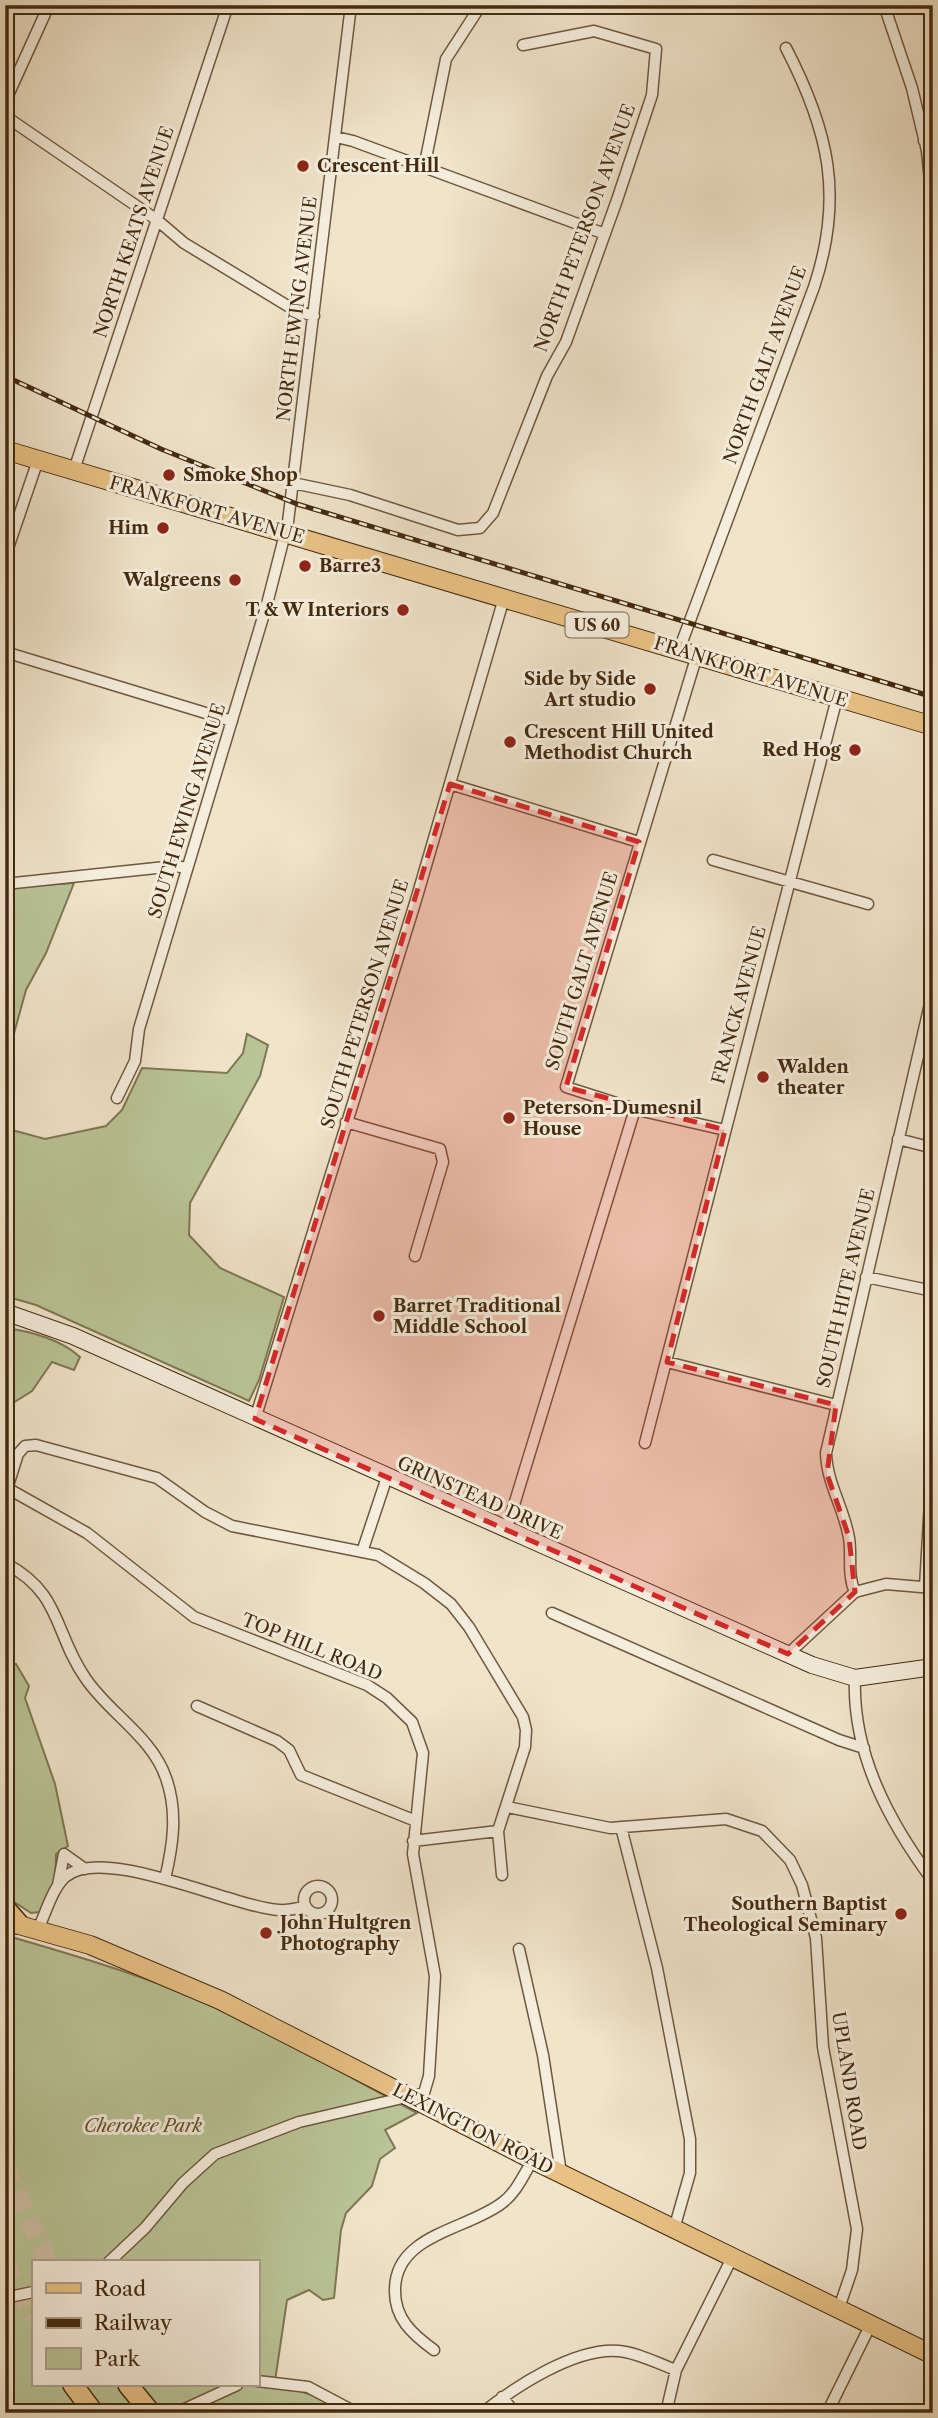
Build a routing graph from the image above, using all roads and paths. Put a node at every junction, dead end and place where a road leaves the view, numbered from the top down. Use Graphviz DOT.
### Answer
graph roads {
  1 [pos="49,5"];
  2 [pos="228,5"];
  3 [pos="351,5"];
  4 [pos="481,5"];
  5 [pos="884,5"];
  6 [pos="523,45"];
  7 [pos="786,48"];
  8 [pos="5,102"];
  9 [pos="5,116"];
  10 [pos="933,127"];
  11 [pos="335,137"];
  12 [pos="924,141"];
  13 [pos="424,168"];
  14 [pos="933,211"];
  15 [pos="157,220"];
  16 [pos="605,234"];
  17 [pos="314,316"];
  18 [pos="5,450"];
  19 [pos="38,460"];
  20 [pos="74,470"];
  21 [pos="293,484"];
  22 [pos="285,533"];
  23 [pos="5,557"];
  24 [pos="504,598"];
  25 [pos="678,650"];
  26 [pos="5,652"];
  27 [pos="697,656"];
  28 [pos="837,698"];
  29 [pos="232,722"];
  30 [pos="933,726"];
  31 [pos="450,784"];
  32 [pos="639,842"];
  33 [pos="713,860"];
  34 [pos="187,868"];
  35 [pos="789,882"];
  36 [pos="5,884"];
  37 [pos="868,904"];
  38 [pos="933,991"];
  39 [pos="117,1098"];
  40 [pos="635,1109"];
  41 [pos="346,1122"];
  42 [pos="725,1130"];
  43 [pos="898,1139"];
  44 [pos="933,1148"];
  45 [pos="415,1256"];
  46 [pos="866,1277"];
  47 [pos="933,1291"];
  48 [pos="10,1315"];
  49 [pos="933,1355"];
  50 [pos="667,1362"];
  51 [pos="933,1379"];
  52 [pos="836,1405"];
  53 [pos="255,1419"];
  54 [pos="645,1443"];
  55 [pos="933,1450"];
  56 [pos="932,1475"];
  57 [pos="387,1478"];
  58 [pos="6,1491"];
  59 [pos="506,1531"];
  60 [pos="362,1552"];
  61 [pos="5,1563"];
  62 [pos="929,1587"];
  63 [pos="855,1592"];
  64 [pos="552,1613"];
  65 [pos="788,1654"];
  66 [pos="933,1667"];
  67 [pos="855,1678"];
  68 [pos="197,1706"];
  69 [pos="864,1748"];
  70 [pos="507,1807"];
  71 [pos="416,1821"];
  72 [pos="621,1827"];
  73 [pos="498,1831"];
  74 [pos="413,1841"];
  75 [pos="85,1869"];
  76 [pos="502,1875"];
  77 [pos="165,1879"];
  78 [pos="933,1881"];
  79 [pos="57,1887"];
  80 [pos="305,1907"];
  81 [pos="5,1908"];
  82 [pos="21,1925"];
  83 [pos="519,1950"];
  84 [pos="410,2097"];
  85 [pos="533,2160"];
  86 [pos="561,2173"];
  87 [pos="674,2229"];
  88 [pos="733,2258"];
  89 [pos="111,2260"];
  90 [pos="32,2292"];
  91 [pos="5,2298"];
  92 [pos="838,2311"];
  93 [pos="870,2326"];
  94 [pos="434,2350"];
  95 [pos="933,2355"];
  96 [pos="676,2370"];
  97 [pos="259,2381"];
  98 [pos="74,2386"];
  99 [pos="235,2386"];
  100 [pos="502,2397"];
  101 [pos="94,2413"];
  102 [pos="176,2413"];
  103 [pos="357,2413"];
  104 [pos="482,2413"];
  105 [pos="515,2413"];
  106 [pos="666,2413"];
  107 [pos="827,2413"];
  1 -- 8 [label="street"];
  2 -- 15 [label="street, NORTH KEATS AVENUE"];
  3 -- 11 [label="street, NORTH EWING AVENUE"];
  4 -- 13 [label="street"];
  5 -- 12 [label="street"];
  6 -- 16 [label="street, NORTH PETERSON AVENUE"];
  7 -- 25 [label="street, NORTH GALT AVENUE"];
  9 -- 15 [label="street"];
  10 -- 12 [label="street"];
  11 -- 13 [label="street"];
  11 -- 17 [label="street, NORTH EWING AVENUE"];
  12 -- 14 [label="street"];
  13 -- 16 [label="street"];
  15 -- 17 [label="street"];
  15 -- 20 [label="street, NORTH KEATS AVENUE"];
  16 -- 21 [label="street, NORTH PETERSON AVENUE"];
  17 -- 21 [label="street, NORTH EWING AVENUE"];
  18 -- 19 [label="main road, FRANKFORT AVENUE / US 60"];
  19 -- 20 [label="main road, FRANKFORT AVENUE / US 60"];
  19 -- 23 [label="street"];
  20 -- 22 [label="main road, FRANKFORT AVENUE / US 60"];
  21 -- 22 [label="street, NORTH EWING AVENUE"];
  22 -- 24 [label="main road, FRANKFORT AVENUE / US 60"];
  22 -- 29 [label="street, SOUTH EWING AVENUE"];
  24 -- 25 [label="main road, FRANKFORT AVENUE / US 60"];
  24 -- 31 [label="street, SOUTH PETERSON AVENUE"];
  25 -- 27 [label="main road, FRANKFORT AVENUE / US 60"];
  26 -- 29 [label="street"];
  27 -- 28 [label="main road, FRANKFORT AVENUE / US 60"];
  27 -- 32 [label="street, SOUTH GALT AVENUE"];
  28 -- 30 [label="main road, FRANKFORT AVENUE / US 60"];
  28 -- 35 [label="street, FRANCK AVENUE"];
  29 -- 34 [label="street, SOUTH EWING AVENUE"];
  31 -- 32 [label="street"];
  31 -- 41 [label="street, SOUTH PETERSON AVENUE"];
  32 -- 40 [label="street, SOUTH GALT AVENUE"];
  33 -- 35 [label="street"];
  34 -- 36 [label="street"];
  34 -- 39 [label="street, SOUTH EWING AVENUE"];
  35 -- 37 [label="street"];
  35 -- 42 [label="street, FRANCK AVENUE"];
  38 -- 43 [label="street, SOUTH HITE AVENUE"];
  40 -- 42 [label="street"];
  40 -- 59 [label="street"];
  41 -- 45 [label="street"];
  41 -- 53 [label="street, SOUTH PETERSON AVENUE"];
  42 -- 50 [label="street, FRANCK AVENUE"];
  43 -- 44 [label="street"];
  43 -- 46 [label="street, SOUTH HITE AVENUE"];
  46 -- 47 [label="street"];
  46 -- 52 [label="street, SOUTH HITE AVENUE"];
  48 -- 53 [label="street, GRINSTEAD DRIVE"];
  49 -- 51 [label="street"];
  50 -- 52 [label="street"];
  50 -- 54 [label="street, FRANCK AVENUE"];
  52 -- 63 [label="street, SOUTH HITE AVENUE"];
  53 -- 57 [label="street, GRINSTEAD DRIVE"];
  55 -- 56 [label="street"];
  56 -- 62 [label="street"];
  57 -- 59 [label="street, GRINSTEAD DRIVE"];
  57 -- 60 [label="street"];
  58 -- 60 [label="street"];
  58 -- 71 [label="street, TOP HILL ROAD"];
  59 -- 65 [label="street, GRINSTEAD DRIVE"];
  60 -- 70 [label="street"];
  61 -- 77 [label="street"];
  62 -- 63 [label="street"];
  63 -- 65 [label="street"];
  64 -- 69 [label="street"];
  65 -- 67 [label="street, GRINSTEAD DRIVE"];
  66 -- 67 [label="street, GRINSTEAD DRIVE"];
  67 -- 69 [label="street"];
  68 -- 71 [label="street"];
  69 -- 78 [label="street"];
  70 -- 72 [label="street, UPLAND ROAD"];
  70 -- 73 [label="street"];
  71 -- 74 [label="street, TOP HILL ROAD"];
  72 -- 87 [label="street"];
  72 -- 92 [label="street, UPLAND ROAD"];
  73 -- 74 [label="street"];
  73 -- 76 [label="street"];
  74 -- 84 [label="street, TOP HILL ROAD"];
  75 -- 77 [label="street"];
  75 -- 79 [label="street"];
  75 -- 79 [label="street"];
  77 -- 80 [label="street"];
  79 -- 82 [label="street"];
  81 -- 82 [label="highway"];
  82 -- 84 [label="main road, LEXINGTON ROAD"];
  83 -- 86 [label="street"];
  84 -- 85 [label="main road, LEXINGTON ROAD"];
  84 -- 89 [label="street"];
  85 -- 86 [label="main road, LEXINGTON ROAD"];
  85 -- 94 [label="street"];
  86 -- 87 [label="main road, LEXINGTON ROAD"];
  87 -- 88 [label="main road, LEXINGTON ROAD"];
  88 -- 92 [label="main road, LEXINGTON ROAD"];
  88 -- 96 [label="street"];
  90 -- 91 [label="street"];
  92 -- 93 [label="main road, LEXINGTON ROAD"];
  93 -- 95 [label="main road, LEXINGTON ROAD"];
  93 -- 107 [label="street"];
  96 -- 100 [label="street"];
  96 -- 106 [label="street"];
  97 -- 103 [label="street"];
  98 -- 101 [label="highway"];
  99 -- 102 [label="street"];
  100 -- 104 [label="street"];
  100 -- 105 [label="street"];
}
